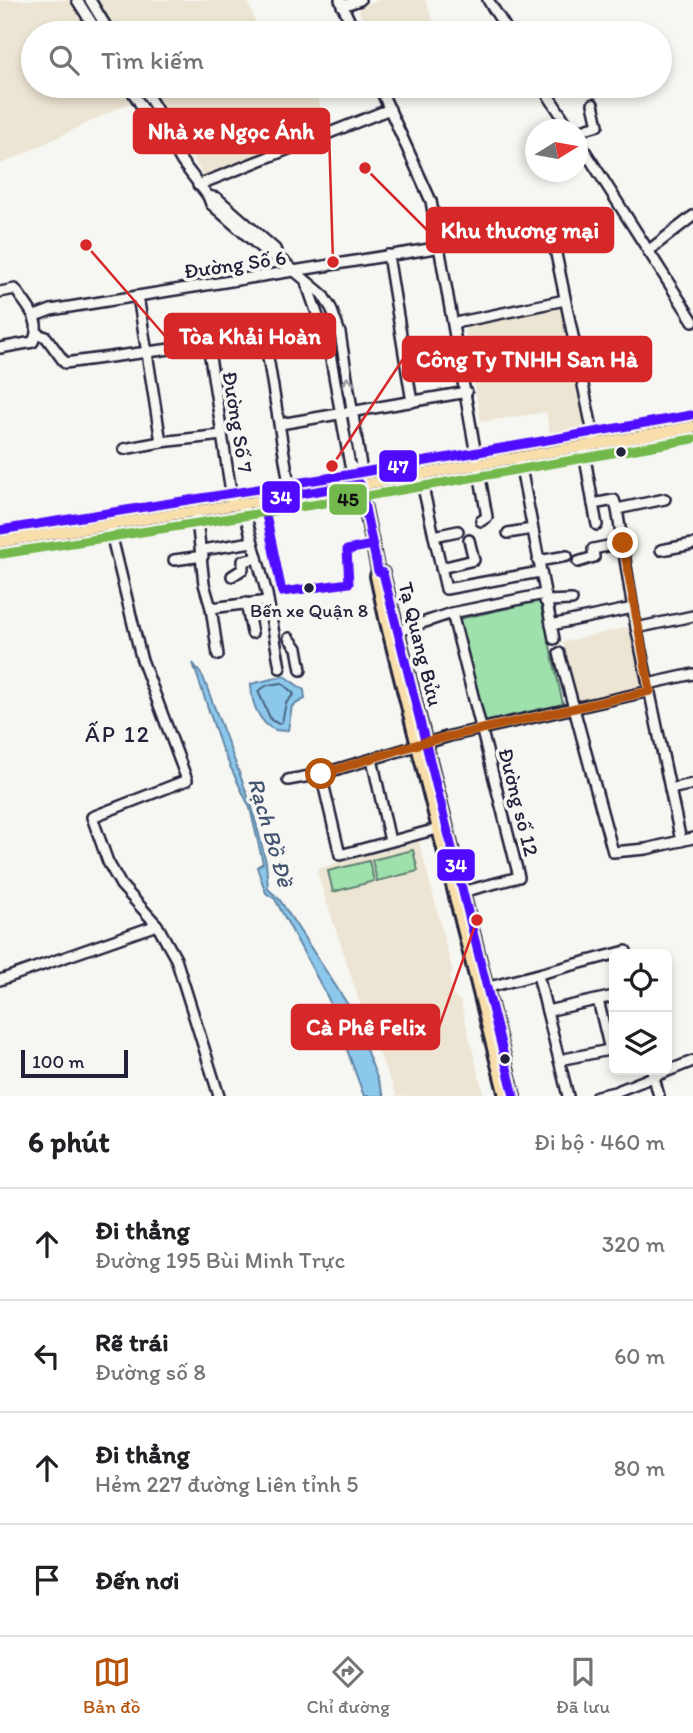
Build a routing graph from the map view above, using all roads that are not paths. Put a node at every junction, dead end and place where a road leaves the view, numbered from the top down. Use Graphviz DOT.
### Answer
graph roads {
  1 [pos="78,0"];
  2 [pos="90,0"];
  3 [pos="360,0"];
  4 [pos="488,0"];
  5 [pos="341,3"];
  6 [pos="91,21"];
  7 [pos="103,21"];
  8 [pos="349,21"];
  9 [pos="501,21"];
  10 [pos="136,98"];
  11 [pos="149,98"];
  12 [pos="385,98"];
  13 [pos="550,98"];
  14 [pos="593,104"];
  15 [pos="390,108"];
  16 [pos="564,119"];
  17 [pos="588,128"];
  18 [pos="165,133"];
  19 [pos="588,156"];
  20 [pos="198,185"];
  21 [pos="693,216"];
  22 [pos="549,220"];
  23 [pos="442,247"];
  24 [pos="648,251"];
  25 [pos="388,255"];
  26 [pos="296,273"];
  27 [pos="307,285"];
  28 [pos="0,292"];
  29 [pos="138,296"];
  30 [pos="565,300"];
  31 [pos="692,315"];
  32 [pos="35,316"];
  33 [pos="322,323"];
  34 [pos="455,324"];
  35 [pos="264,333"];
  36 [pos="37,334"];
  37 [pos="208,344"];
  38 [pos="0,348"];
  39 [pos="145,353"];
  40 [pos="467,392"];
  41 [pos="412,402"];
  42 [pos="352,412"];
  43 [pos="341,414"];
  44 [pos="280,424"];
  45 [pos="693,427"];
  46 [pos="222,435"];
  47 [pos="161,442"];
  48 [pos="589,444"];
  49 [pos="124,449"];
  50 [pos="519,457"];
  51 [pos="478,464"];
  52 [pos="357,472"];
  53 [pos="420,474"];
  54 [pos="360,484"];
  55 [pos="291,496"];
  56 [pos="665,499"];
  57 [pos="237,504"];
  58 [pos="593,504"];
  59 [pos="617,509"];
  60 [pos="195,510"];
  61 [pos="481,522"];
  62 [pos="109,525"];
  63 [pos="597,525"];
  64 [pos="532,529"];
  65 [pos="458,531"];
  66 [pos="508,533"];
  67 [pos="434,536"];
  68 [pos="469,540"];
  69 [pos="0,542"];
  70 [pos="252,542"];
  71 [pos="623,543"];
  72 [pos="693,544"];
  73 [pos="661,550"];
  74 [pos="202,553"];
  75 [pos="568,556"];
  76 [pos="257,558"];
  77 [pos="174,560"];
  78 [pos="538,561"];
  79 [pos="578,562"];
  80 [pos="441,568"];
  81 [pos="378,571"];
  82 [pos="540,572"];
  83 [pos="232,576"];
  84 [pos="545,597"];
  85 [pos="572,600"];
  86 [pos="268,601"];
  87 [pos="246,603"];
  88 [pos="211,608"];
  89 [pos="633,608"];
  90 [pos="452,613"];
  91 [pos="693,616"];
  92 [pos="551,625"];
  93 [pos="636,628"];
  94 [pos="398,631"];
  95 [pos="252,633"];
  96 [pos="289,638"];
  97 [pos="554,639"];
  98 [pos="559,653"];
  99 [pos="218,655"];
  100 [pos="280,668"];
  101 [pos="301,670"];
  102 [pos="693,674"];
  103 [pos="649,687"];
  104 [pos="573,708"];
  105 [pos="482,728"];
  106 [pos="421,743"];
  107 [pos="372,760"];
  108 [pos="321,774"];
  109 [pos="288,780"];
  110 [pos="693,784"];
  111 [pos="670,789"];
  112 [pos="437,829"];
  113 [pos="693,838"];
  114 [pos="390,841"];
  115 [pos="681,841"];
  116 [pos="462,892"];
  117 [pos="157,925"];
  118 [pos="609,957"];
  119 [pos="538,975"];
  120 [pos="0,980"];
  121 [pos="482,989"];
  122 [pos="609,997"];
  123 [pos="598,1000"];
  124 [pos="547,1011"];
  125 [pos="609,1038"];
  126 [pos="609,1050"];
  127 [pos="559,1060"];
  128 [pos="693,1061"];
  129 [pos="672,1068"];
  130 [pos="651,1075"];
  131 [pos="653,1075"];
  132 [pos="615,1094"];
  133 [pos="219,1096"];
  134 [pos="505,1096"];
  135 [pos="513,1096"];
  136 [pos="568,1096"];
  137 [pos="597,1096"];
  138 [pos="660,1096"];
  1 -- 6 [label="street"];
  2 -- 7 [label="street"];
  3 -- 5 [label="street"];
  4 -- 9 [label="street"];
  5 -- 8 [label="street"];
  10 -- 18 [label="street, Tạ Quang Bửu"];
  11 -- 18 [label="street, Tạ Quang Bửu"];
  12 -- 15 [label="street"];
  13 -- 16 [label="street"];
  14 -- 17 [label="street"];
  15 -- 20 [label="street"];
  15 -- 23 [label="street"];
  18 -- 20 [label="street, Tạ Quang Bửu"];
  19 -- 24 [label="street"];
  20 -- 26 [label="street, Tạ Quang Bửu"];
  21 -- 24 [label="street"];
  22 -- 30 [label="street"];
  23 -- 25 [label="street, Đường Số 6"];
  23 -- 34 [label="street"];
  24 -- 31 [label="street"];
  25 -- 26 [label="street, Đường Số 6"];
  25 -- 41 [label="street"];
  26 -- 27 [label="street, Tạ Quang Bửu"];
  26 -- 29 [label="street, Đường Số 6"];
  27 -- 33 [label="street, Tạ Quang Bửu"];
  42 -- 27 [label="street, Tạ Quang Bửu, one-way"];
  28 -- 32 [label="street"];
  29 -- 32 [label="street, Đường Số 6"];
  29 -- 39 [label="street"];
  30 -- 34 [label="street"];
  30 -- 48 [label="street"];
  32 -- 36 [label="street"];
  33 -- 35 [label="street"];
  33 -- 43 [label="street, Tạ Quang Bửu"];
  34 -- 40 [label="street"];
  35 -- 37 [label="street"];
  35 -- 44 [label="street"];
  36 -- 38 [label="street"];
  36 -- 39 [label="street"];
  37 -- 39 [label="street"];
  37 -- 46 [label="street, Đường Số 7"];
  39 -- 47 [label="street"];
  40 -- 41 [label="street"];
  40 -- 51 [label="street"];
  41 -- 42 [label="street"];
  42 -- 43 [label="street"];
  42 -- 52 [label="street, Tạ Quang Bửu"];
  43 -- 44 [label="street"];
  43 -- 52 [label="street, Tạ Quang Bửu"];
  44 -- 55 [label="street"];
  45 -- 48 [label="main road"];
  46 -- 47 [label="street"];
  46 -- 57 [label="street, Đường Số 7"];
  47 -- 49 [label="street"];
  48 -- 50 [label="main road"];
  48 -- 58 [label="street"];
  50 -- 51 [label="main road"];
  50 -- 64 [label="street"];
  51 -- 53 [label="main road"];
  51 -- 61 [label="street"];
  52 -- 54 [label="street, Tạ Quang Bửu"];
  53 -- 54 [label="main road"];
  53 -- 67 [label="street"];
  54 -- 55 [label="main road"];
  54 -- 81 [label="main road, Tạ Quang Bửu"];
  55 -- 57 [label="main road"];
  56 -- 59 [label="street"];
  57 -- 60 [label="main road"];
  57 -- 70 [label="street, Đường Số 7"];
  58 -- 59 [label="street"];
  58 -- 63 [label="street"];
  59 -- 71 [label="street"];
  60 -- 62 [label="main road"];
  60 -- 74 [label="street"];
  62 -- 69 [label="main road"];
  62 -- 117 [label="street"];
  64 -- 66 [label="street"];
  64 -- 78 [label="street"];
  65 -- 67 [label="street"];
  67 -- 80 [label="street"];
  68 -- 80 [label="street"];
  70 -- 74 [label="street"];
  70 -- 76 [label="street, Đường Số 7"];
  71 -- 79 [label="street"];
  71 -- 89 [label="street"];
  72 -- 73 [label="street"];
  74 -- 77 [label="street"];
  74 -- 88 [label="street"];
  75 -- 78 [label="street"];
  76 -- 83 [label="street"];
  76 -- 86 [label="street, Đường Số 7"];
  78 -- 82 [label="street"];
  80 -- 82 [label="street"];
  81 -- 94 [label="main road, Tạ Quang Bửu"];
  81 -- 106 [label="main road, Tạ Quang Bửu"];
  82 -- 84 [label="street"];
  84 -- 85 [label="street"];
  84 -- 90 [label="street"];
  84 -- 92 [label="street"];
  86 -- 87 [label="street"];
  86 -- 100 [label="street, Đường Số 7"];
  87 -- 88 [label="street"];
  87 -- 95 [label="street"];
  88 -- 99 [label="street"];
  89 -- 92 [label="street"];
  89 -- 93 [label="street"];
  90 -- 94 [label="street"];
  90 -- 105 [label="street, Đường số 12"];
  91 -- 93 [label="street"];
  92 -- 97 [label="street"];
  93 -- 103 [label="street"];
  94 -- 106 [label="main road, Tạ Quang Bửu"];
  96 -- 101 [label="street"];
  98 -- 104 [label="street"];
  102 -- 103 [label="street"];
  103 -- 104 [label="street"];
  103 -- 111 [label="street"];
  104 -- 105 [label="street"];
  104 -- 115 [label="street"];
  105 -- 106 [label="street"];
  105 -- 116 [label="street, Đường số 12"];
  106 -- 107 [label="street"];
  106 -- 112 [label="main road, Tạ Quang Bửu"];
  106 -- 116 [label="main road, Tạ Quang Bửu"];
  107 -- 108 [label="street"];
  107 -- 114 [label="street"];
  108 -- 109 [label="street"];
  108 -- 114 [label="street"];
  110 -- 111 [label="street"];
  111 -- 115 [label="street"];
  112 -- 114 [label="street"];
  112 -- 121 [label="main road, Tạ Quang Bửu"];
  113 -- 115 [label="street"];
  116 -- 121 [label="main road, Tạ Quang Bửu"];
  117 -- 120 [label="street"];
  117 -- 133 [label="street"];
  118 -- 119 [label="street"];
  119 -- 121 [label="street"];
  119 -- 124 [label="street"];
  121 -- 134 [label="main road, Tạ Quang Bửu"];
  121 -- 135 [label="main road, Tạ Quang Bửu"];
  122 -- 123 [label="street"];
  123 -- 124 [label="street"];
  123 -- 125 [label="street"];
  124 -- 127 [label="street"];
  126 -- 127 [label="street"];
  127 -- 136 [label="street"];
  128 -- 129 [label="street"];
  130 -- 132 [label="street"];
  131 -- 138 [label="street"];
  132 -- 137 [label="street"];
}
